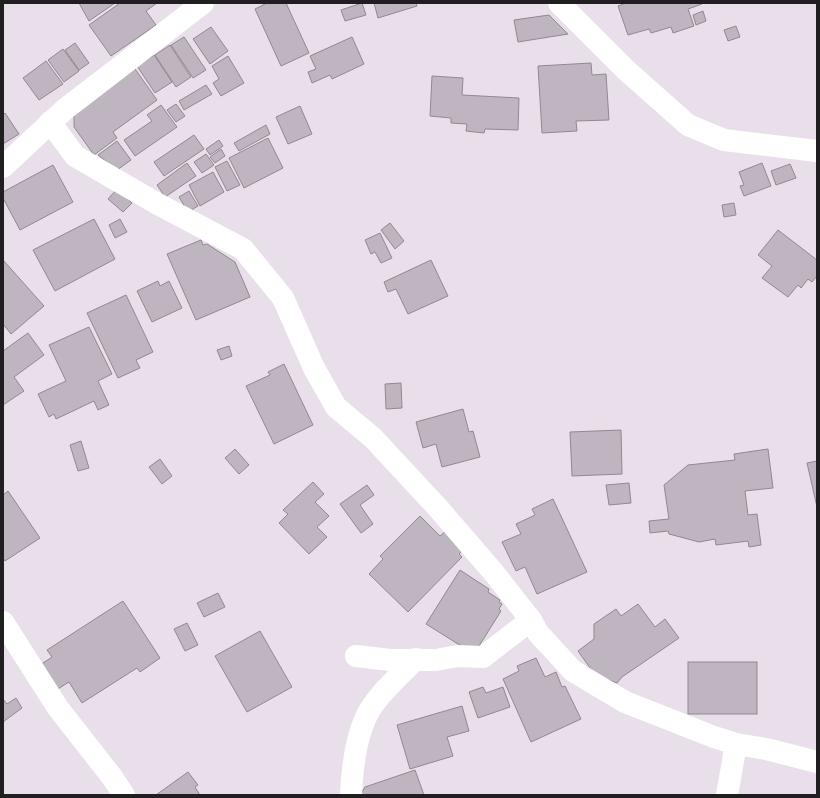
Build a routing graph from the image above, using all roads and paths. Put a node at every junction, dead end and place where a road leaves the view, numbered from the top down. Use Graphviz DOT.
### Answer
graph roads {
  1 [pos="203,3"];
  2 [pos="559,3"];
  3 [pos="50,122"];
  4 [pos="817,150"];
  5 [pos="3,167"];
  6 [pos="531,620"];
  7 [pos="3,622"];
  8 [pos="356,656"];
  9 [pos="416,659"];
  10 [pos="736,744"];
  11 [pos="817,762"];
  12 [pos="124,795"];
  13 [pos="351,795"];
  14 [pos="726,795"];
  1 -- 3 [label="street"];
  2 -- 4 [label="street"];
  3 -- 5 [label="street"];
  3 -- 6 [label="street"];
  6 -- 9 [label="street"];
  6 -- 10 [label="street"];
  7 -- 12 [label="street"];
  8 -- 9 [label="street"];
  9 -- 13 [label="street"];
  10 -- 11 [label="street"];
  10 -- 14 [label="street"];
}
